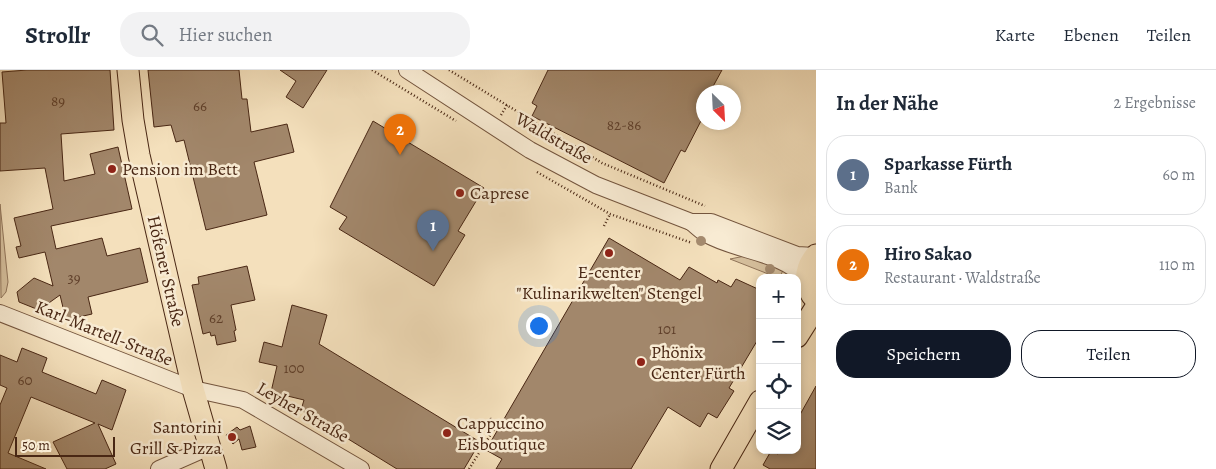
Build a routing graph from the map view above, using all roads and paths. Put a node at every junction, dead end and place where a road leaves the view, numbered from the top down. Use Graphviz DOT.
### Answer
graph roads {
  1 [pos="128,70"];
  2 [pos="407,70"];
  3 [pos="449,70"];
  4 [pos="708,208"];
  5 [pos="610,214"];
  6 [pos="691,222"];
  7 [pos="604,226"];
  8 [pos="815,256"];
  9 [pos="806,279"];
  10 [pos="816,300"];
  11 [pos="816,307"];
  12 [pos="0,313"];
  13 [pos="801,331"];
  14 [pos="192,390"];
  15 [pos="756,408"];
  16 [pos="489,417"];
  17 [pos="209,447"];
  18 [pos="158,469"];
  19 [pos="216,469"];
  20 [pos="361,469"];
  21 [pos="469,469"];
  22 [pos="721,469"];
  1 -- 14 [label="main road, Höfener Straße"];
  2 -- 6 [label="street, Waldstraße"];
  3 -- 4 [label="path"];
  5 -- 7 [label="path"];
  6 -- 8 [label="street, Waldstraße"];
  6 -- 9 [label="street, Waldstraße"];
  8 -- 9 [label="main road"];
  9 -- 10 [label="main road"];
  11 -- 13 [label="main road"];
  12 -- 14 [label="street, Karl-Martell-Straße"];
  14 -- 17 [label="main road, Höfener Straße"];
  14 -- 20 [label="street, Leyher Straße"];
  15 -- 22 [label="main road"];
  16 -- 21 [label="path"];
  17 -- 18 [label="street"];
  17 -- 19 [label="main road, Höfener Straße"];
}
